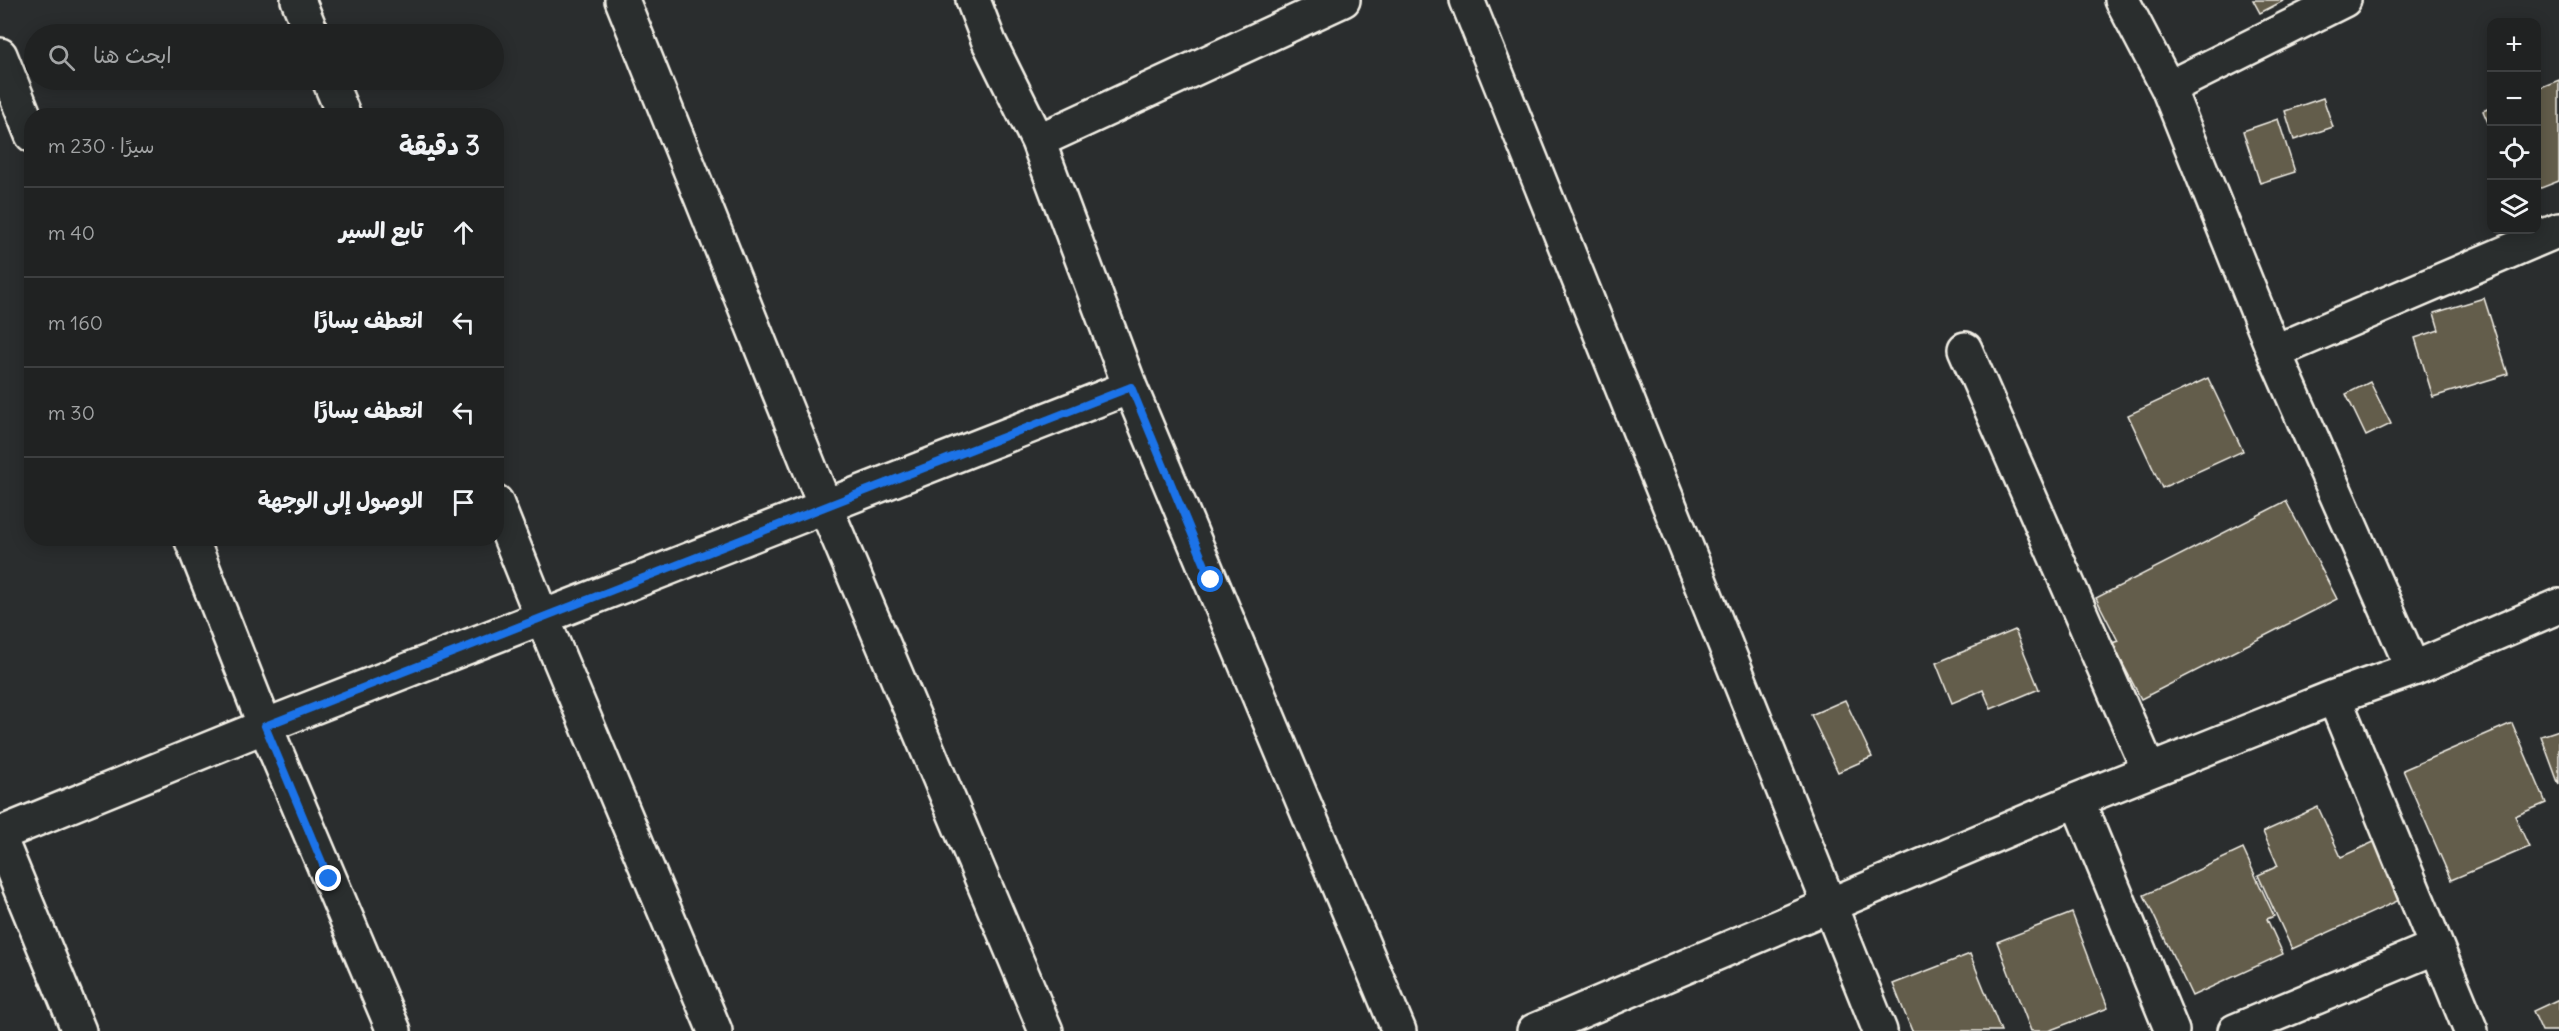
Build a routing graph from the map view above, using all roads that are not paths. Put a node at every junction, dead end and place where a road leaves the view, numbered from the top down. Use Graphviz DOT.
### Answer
graph roads {
  1 [pos="298,0"];
  2 [pos="622,0"];
  3 [pos="973,0"];
  4 [pos="1467,0"];
  5 [pos="2122,0"];
  6 [pos="2344,0"];
  7 [pos="1328,3"];
  8 [pos="308,24"];
  9 [pos="0,55"];
  10 [pos="2168,88"];
  11 [pos="334,90"];
  12 [pos="341,108"];
  13 [pos="24,115"];
  14 [pos="1038,141"];
  15 [pos="2559,230"];
  16 [pos="1965,349"];
  17 [pos="2274,352"];
  18 [pos="1131,387"];
  19 [pos="825,506"];
  20 [pos="504,522"];
  21 [pos="194,546"];
  22 [pos="2559,606"];
  23 [pos="542,616"];
  24 [pos="2413,669"];
  25 [pos="2334,697"];
  26 [pos="265,726"];
  27 [pos="2149,770"];
  28 [pos="2077,800"];
  29 [pos="0,834"];
  30 [pos="0,839"];
  31 [pos="1831,905"];
  32 [pos="2436,947"];
  33 [pos="1548,1028"];
  34 [pos="79,1031"];
  35 [pos="394,1031"];
  36 [pos="715,1031"];
  37 [pos="1046,1031"];
  38 [pos="1399,1031"];
  39 [pos="1880,1031"];
  40 [pos="2172,1031"];
  41 [pos="2235,1031"];
  42 [pos="2471,1031"];
  1 -- 8 [label="street"];
  2 -- 19 [label="street"];
  3 -- 14 [label="street"];
  4 -- 31 [label="street"];
  5 -- 10 [label="street"];
  6 -- 10 [label="street"];
  7 -- 14 [label="street"];
  9 -- 13 [label="street"];
  10 -- 17 [label="street"];
  11 -- 12 [label="street"];
  14 -- 18 [label="street"];
  15 -- 17 [label="street"];
  16 -- 27 [label="street"];
  17 -- 24 [label="street"];
  18 -- 19 [label="street"];
  18 -- 38 [label="street"];
  19 -- 23 [label="street"];
  19 -- 37 [label="street"];
  20 -- 23 [label="street"];
  21 -- 26 [label="street"];
  22 -- 24 [label="street"];
  23 -- 26 [label="street"];
  23 -- 36 [label="street"];
  24 -- 25 [label="street"];
  25 -- 27 [label="street"];
  25 -- 32 [label="street"];
  26 -- 29 [label="street"];
  26 -- 35 [label="street"];
  27 -- 28 [label="street"];
  28 -- 31 [label="street"];
  28 -- 40 [label="street"];
  30 -- 34 [label="street"];
  31 -- 33 [label="street"];
  31 -- 39 [label="street"];
  32 -- 41 [label="street"];
  32 -- 42 [label="street"];
}
